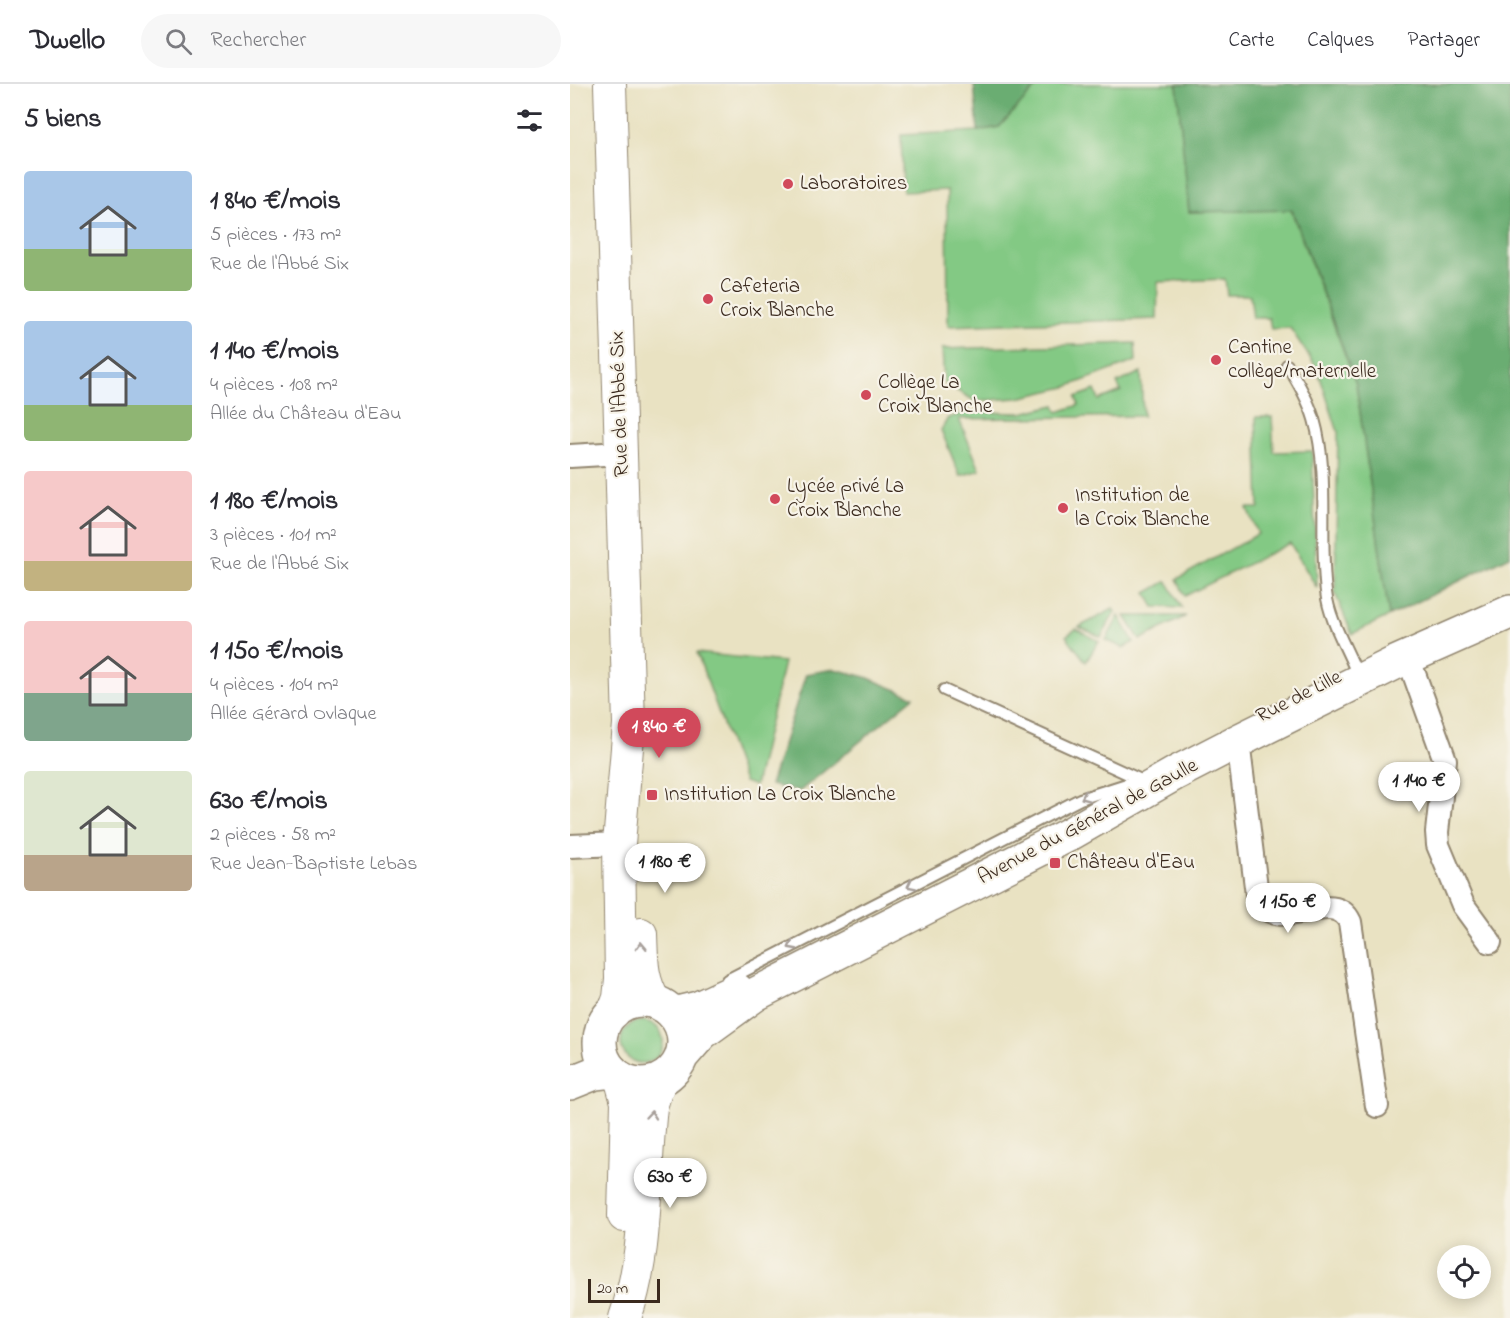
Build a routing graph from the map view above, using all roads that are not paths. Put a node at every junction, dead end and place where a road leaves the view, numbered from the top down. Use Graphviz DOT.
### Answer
graph roads {
  1 [pos="610,84"];
  2 [pos="1287,365"];
  3 [pos="621,453"];
  4 [pos="570,456"];
  5 [pos="1510,600"];
  6 [pos="1510,612"];
  7 [pos="1408,657"];
  8 [pos="1355,669"];
  9 [pos="944,690"];
  10 [pos="629,724"];
  11 [pos="1238,741"];
  12 [pos="1141,780"];
  13 [pos="1095,806"];
  14 [pos="619,844"];
  15 [pos="570,846"];
  16 [pos="1490,942"];
  17 [pos="715,987"];
  18 [pos="670,1005"];
  19 [pos="607,1024"];
  20 [pos="570,1060"];
  21 [pos="672,1067"];
  22 [pos="616,1074"];
  23 [pos="570,1083"];
  24 [pos="1377,1106"];
  25 [pos="612,1318"];
  26 [pos="625,1318"];
  1 -- 3 [label="main road, Rue de l'Abbé Six"];
  2 -- 8 [label="lane"];
  3 -- 4 [label="street"];
  3 -- 10 [label="main road, Rue de l'Abbé Six"];
  5 -- 8 [label="main road, Rue de Lille"];
  6 -- 7 [label="main road, Avenue du Général de Gaulle"];
  7 -- 11 [label="main road, Avenue du Général de Gaulle"];
  7 -- 16 [label="street"];
  8 -- 12 [label="main road, Rue de Lille"];
  9 -- 12 [label="lane"];
  10 -- 14 [label="main road, Rue de l'Abbé Six"];
  18 -- 10 [label="main road, Rue de l'Abbé Six, one-way"];
  11 -- 21 [label="main road, Avenue du Général de Gaulle"];
  11 -- 24 [label="street"];
  12 -- 13 [label="main road, Rue de Lille"];
  12 -- 17 [label="lane, one-way"];
  13 -- 18 [label="main road, Avenue du Général de Gaulle"];
  14 -- 15 [label="street"];
  14 -- 19 [label="main road, Rue de l'Abbé Six"];
  18 -- 19 [label="main road"];
  18 -- 21 [label="main road"];
  19 -- 20 [label="main road"];
  19 -- 22 [label="main road"];
  21 -- 22 [label="main road"];
  26 -- 21 [label="main road, one-way"];
  22 -- 23 [label="main road"];
  22 -- 25 [label="main road"];
}
